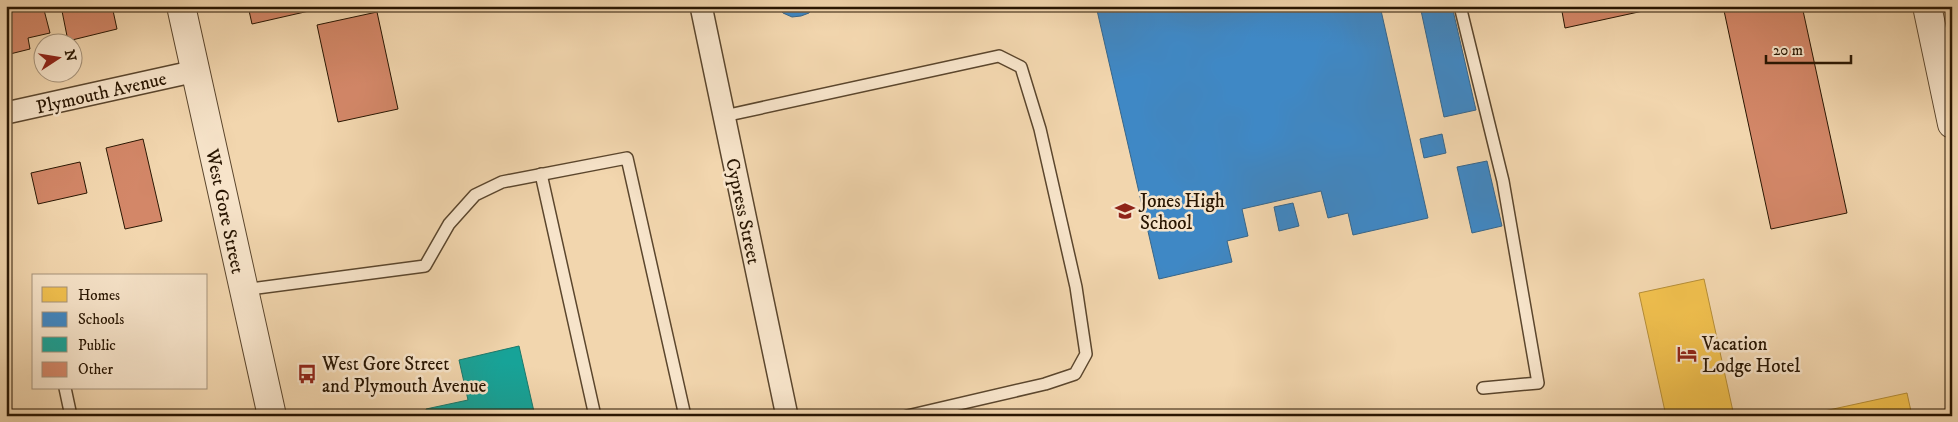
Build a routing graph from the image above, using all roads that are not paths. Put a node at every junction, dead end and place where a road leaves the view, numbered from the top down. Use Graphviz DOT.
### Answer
graph roads {
  1 [pos="181,6"];
  2 [pos="701,6"];
  3 [pos="1460,6"];
  4 [pos="1927,6"];
  5 [pos="196,71"];
  6 [pos="6,113"];
  7 [pos="724,116"];
  8 [pos="1952,124"];
  9 [pos="541,174"];
  10 [pos="243,290"];
  11 [pos="1483,388"];
  12 [pos="65,390"];
  13 [pos="71,416"];
  14 [pos="272,416"];
  15 [pos="595,416"];
  16 [pos="685,416"];
  17 [pos="787,416"];
  18 [pos="907,416"];
  1 -- 5 [label="street, West Gore Street"];
  2 -- 7 [label="street, Cypress Street"];
  3 -- 11 [label="lane"];
  4 -- 8 [label="street"];
  5 -- 6 [label="street, Plymouth Avenue"];
  5 -- 10 [label="street, West Gore Street"];
  7 -- 17 [label="street, Cypress Street"];
  7 -- 18 [label="lane"];
  9 -- 10 [label="lane"];
  9 -- 15 [label="lane"];
  9 -- 16 [label="lane"];
  10 -- 14 [label="street, West Gore Street"];
  12 -- 13 [label="lane"];
}
